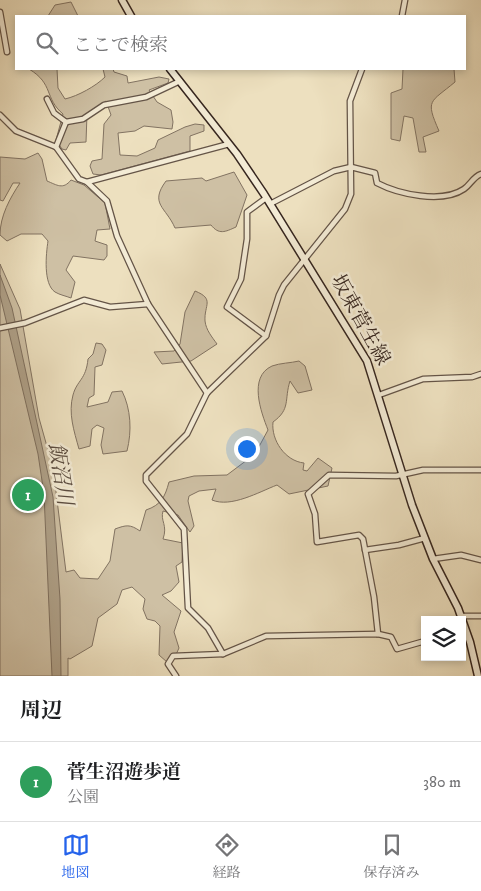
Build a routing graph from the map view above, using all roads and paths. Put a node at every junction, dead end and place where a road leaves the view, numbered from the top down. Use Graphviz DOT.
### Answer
graph roads {
  1 [pos="122,0"];
  2 [pos="405,0"];
  3 [pos="0,12"];
  4 [pos="130,15"];
  5 [pos="402,15"];
  6 [pos="8,52"];
  7 [pos="171,70"];
  8 [pos="362,70"];
  9 [pos="180,81"];
  10 [pos="47,99"];
  11 [pos="0,115"];
  12 [pos="66,122"];
  13 [pos="229,144"];
  14 [pos="56,147"];
  15 [pos="351,167"];
  16 [pos="481,174"];
  17 [pos="87,182"];
  18 [pos="266,198"];
  19 [pos="270,204"];
  20 [pos="305,259"];
  21 [pos="148,304"];
  22 [pos="0,328"];
  23 [pos="266,336"];
  24 [pos="481,374"];
  25 [pos="207,393"];
  26 [pos="379,395"];
  27 [pos="481,470"];
  28 [pos="403,474"];
  29 [pos="424,538"];
  30 [pos="365,550"];
  31 [pos="434,559"];
  32 [pos="481,560"];
  33 [pos="461,616"];
  34 [pos="466,616"];
  35 [pos="481,616"];
  36 [pos="378,634"];
  37 [pos="466,637"];
  38 [pos="421,642"];
  39 [pos="223,654"];
  40 [pos="176,676"];
  41 [pos="478,676"];
  1 -- 4 [label="main road"];
  2 -- 5 [label="street"];
  3 -- 6 [label="street"];
  7 -- 9 [label="main road, 坂東菅生線"];
  8 -- 15 [label="street"];
  9 -- 12 [label="street"];
  9 -- 13 [label="main road, 坂東菅生線"];
  10 -- 12 [label="street"];
  11 -- 14 [label="street"];
  12 -- 14 [label="street"];
  13 -- 17 [label="street"];
  13 -- 18 [label="main road, 坂東菅生線"];
  14 -- 17 [label="street"];
  15 -- 16 [label="street"];
  15 -- 19 [label="street"];
  15 -- 20 [label="street"];
  17 -- 21 [label="street"];
  18 -- 19 [label="main road, 坂東菅生線"];
  18 -- 23 [label="street"];
  19 -- 20 [label="main road, 坂東菅生線"];
  20 -- 23 [label="street"];
  20 -- 26 [label="main road, 坂東菅生線"];
  21 -- 22 [label="street"];
  21 -- 25 [label="street"];
  23 -- 25 [label="street"];
  24 -- 26 [label="street"];
  25 -- 39 [label="street"];
  26 -- 28 [label="main road, 坂東菅生線"];
  27 -- 28 [label="street"];
  28 -- 29 [label="main road, 坂東菅生線"];
  28 -- 30 [label="street"];
  29 -- 30 [label="street"];
  29 -- 31 [label="main road, 坂東菅生線"];
  30 -- 36 [label="street"];
  31 -- 32 [label="street"];
  31 -- 33 [label="main road, 坂東菅生線"];
  34 -- 35 [label="street"];
  36 -- 38 [label="street"];
  36 -- 39 [label="street"];
  37 -- 41 [label="main road, 坂東菅生線"];
  39 -- 40 [label="street"];
}
